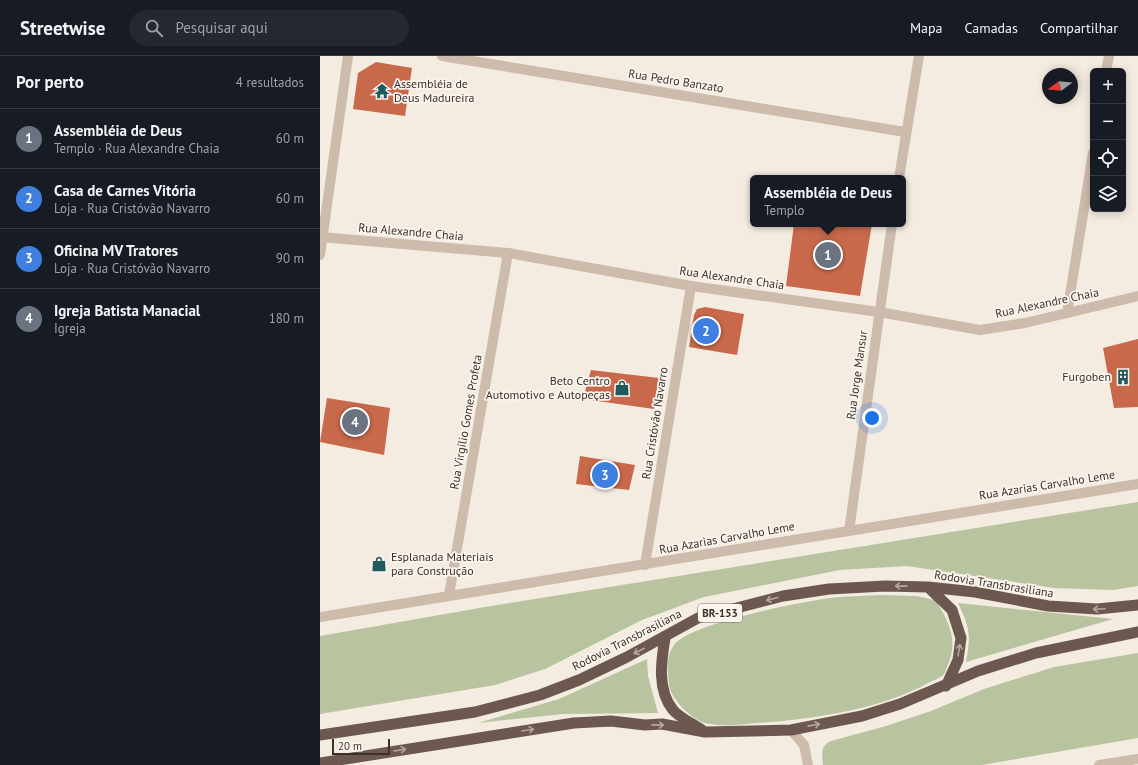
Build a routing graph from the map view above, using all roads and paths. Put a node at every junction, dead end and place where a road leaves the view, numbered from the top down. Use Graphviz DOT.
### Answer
graph roads {
  1 [pos="348,56"];
  2 [pos="442,56"];
  3 [pos="919,56"];
  4 [pos="1109,56"];
  5 [pos="1107,68"];
  6 [pos="905,132"];
  7 [pos="1090,171"];
  8 [pos="899,175"];
  9 [pos="892,227"];
  10 [pos="322,237"];
  11 [pos="508,253"];
  12 [pos="320,255"];
  13 [pos="691,286"];
  14 [pos="1138,296"];
  15 [pos="879,312"];
  16 [pos="1067,313"];
  17 [pos="1138,484"];
  18 [pos="849,531"];
  19 [pos="645,565"];
  20 [pos="928,587"];
  21 [pos="449,595"];
  22 [pos="1138,604"];
  23 [pos="320,617"];
  24 [pos="1138,632"];
  25 [pos="665,638"];
  26 [pos="946,686"];
  27 [pos="791,730"];
  28 [pos="705,732"];
  29 [pos="320,735"];
  30 [pos="1138,758"];
  31 [pos="320,763"];
  32 [pos="808,765"];
  33 [pos="1099,765"];
  1 -- 10 [label="street"];
  2 -- 6 [label="street, Rua Pedro Banzato"];
  3 -- 6 [label="street"];
  4 -- 5 [label="street"];
  6 -- 8 [label="street"];
  7 -- 16 [label="street"];
  9 -- 15 [label="street, Rua Jorge Mansur"];
  10 -- 11 [label="street, Rua Alexandre Chaia"];
  10 -- 12 [label="street"];
  11 -- 13 [label="street, Rua Alexandre Chaia"];
  11 -- 21 [label="street, Rua Virgílio Gomes Profeta"];
  13 -- 15 [label="street, Rua Alexandre Chaia"];
  13 -- 19 [label="street, Rua Cristóvão Navarro"];
  14 -- 16 [label="street, Rua Alexandre Chaia"];
  15 -- 16 [label="street, Rua Alexandre Chaia"];
  15 -- 18 [label="street, Rua Jorge Mansur"];
  17 -- 18 [label="street, Rua Azarias Carvalho Leme"];
  18 -- 19 [label="street, Rua Azarias Carvalho Leme"];
  19 -- 21 [label="street, Rua Azarias Carvalho Leme"];
  22 -- 20 [label="highway, Rodovia Transbrasiliana / BR-153, one-way"];
  20 -- 25 [label="highway, Rodovia Transbrasiliana / BR-153, one-way"];
  26 -- 20 [label="highway, one-way"];
  21 -- 23 [label="street, Rua Azarias Carvalho Leme"];
  24 -- 26 [label="highway"];
  25 -- 28 [label="highway"];
  25 -- 29 [label="highway, Rodovia Transbrasiliana / BR-153, one-way"];
  27 -- 26 [label="highway, one-way"];
  27 -- 28 [label="highway"];
  27 -- 32 [label="street"];
  31 -- 28 [label="highway, one-way"];
  30 -- 33 [label="street"];
}
